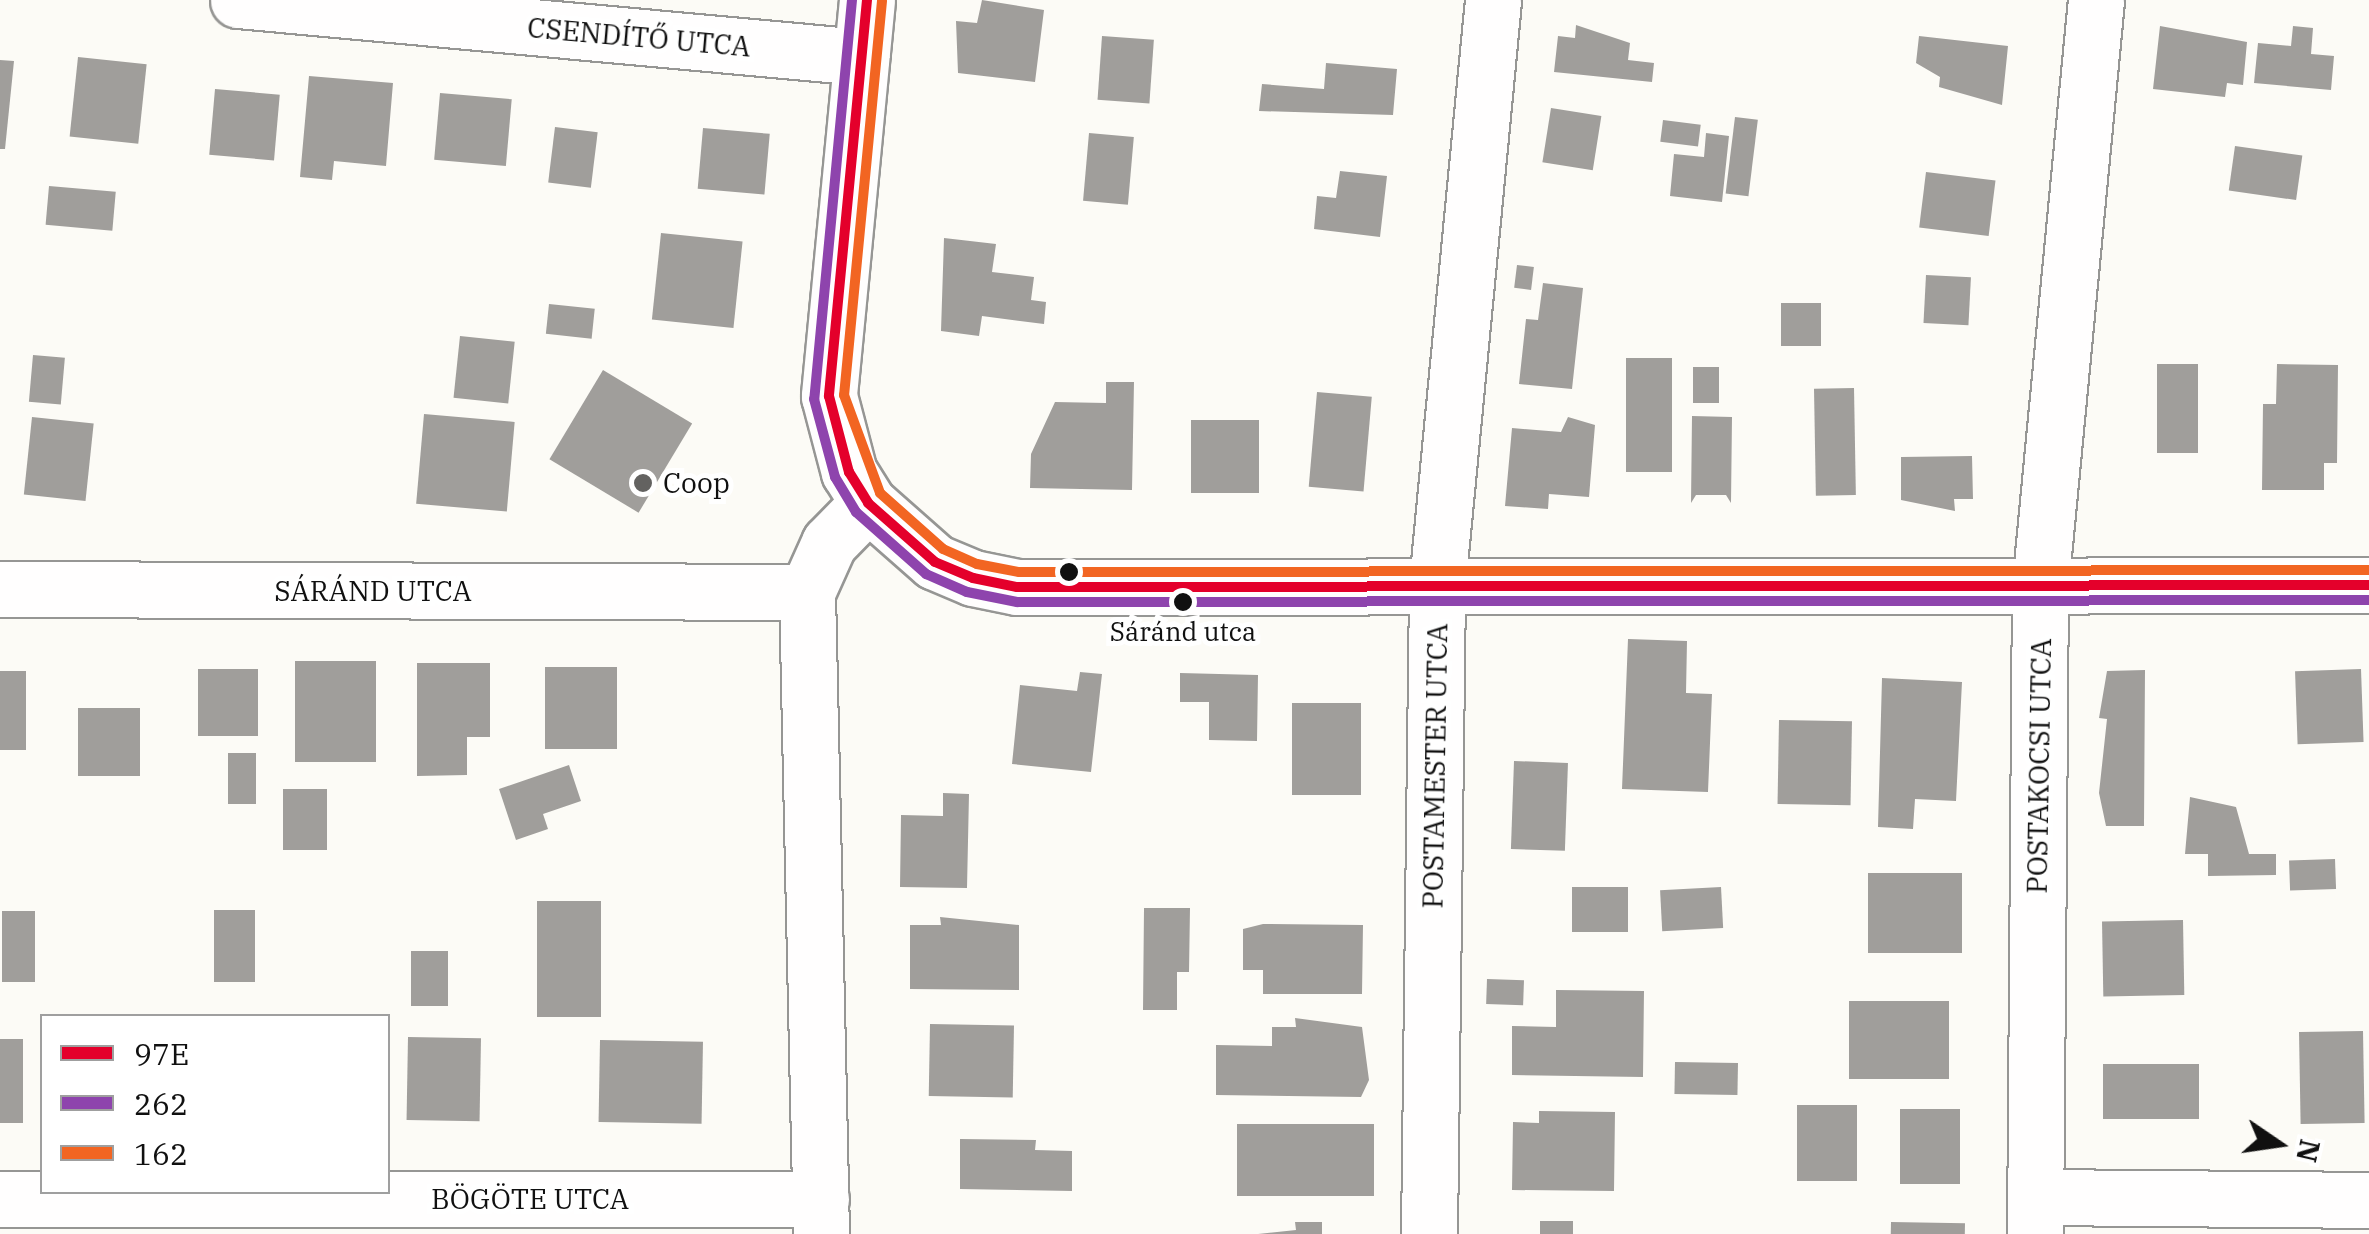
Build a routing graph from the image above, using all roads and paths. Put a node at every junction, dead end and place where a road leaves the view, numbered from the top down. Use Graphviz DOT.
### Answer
graph roads {
  1 [pos="238,0"];
  2 [pos="867,0"];
  3 [pos="1492,0"];
  4 [pos="2096,0"];
  5 [pos="861,58"];
  6 [pos="868,502"];
  7 [pos="1437,584"];
  8 [pos="2040,586"];
  9 [pos="2369,586"];
  10 [pos="0,589"];
  11 [pos="807,592"];
  12 [pos="0,1199"];
  13 [pos="2369,1200"];
  14 [pos="821,1216"];
  15 [pos="2035,1216"];
  16 [pos="1430,1234"];
  1 -- 5 [label="street, CSENDÍTŐ UTCA"];
  2 -- 5 [label="street"];
  3 -- 7 [label="street, POSTAMESTER UTCA"];
  4 -- 8 [label="street, POSTAKOCSI UTCA"];
  5 -- 6 [label="street"];
  6 -- 7 [label="street"];
  6 -- 11 [label="street"];
  7 -- 8 [label="street"];
  7 -- 16 [label="street, POSTAMESTER UTCA"];
  8 -- 9 [label="street"];
  8 -- 15 [label="street, POSTAKOCSI UTCA"];
  10 -- 11 [label="street, SÁRÁND UTCA"];
  11 -- 14 [label="street"];
  12 -- 14 [label="street, BÖGÖTE UTCA"];
  13 -- 15 [label="street"];
}
